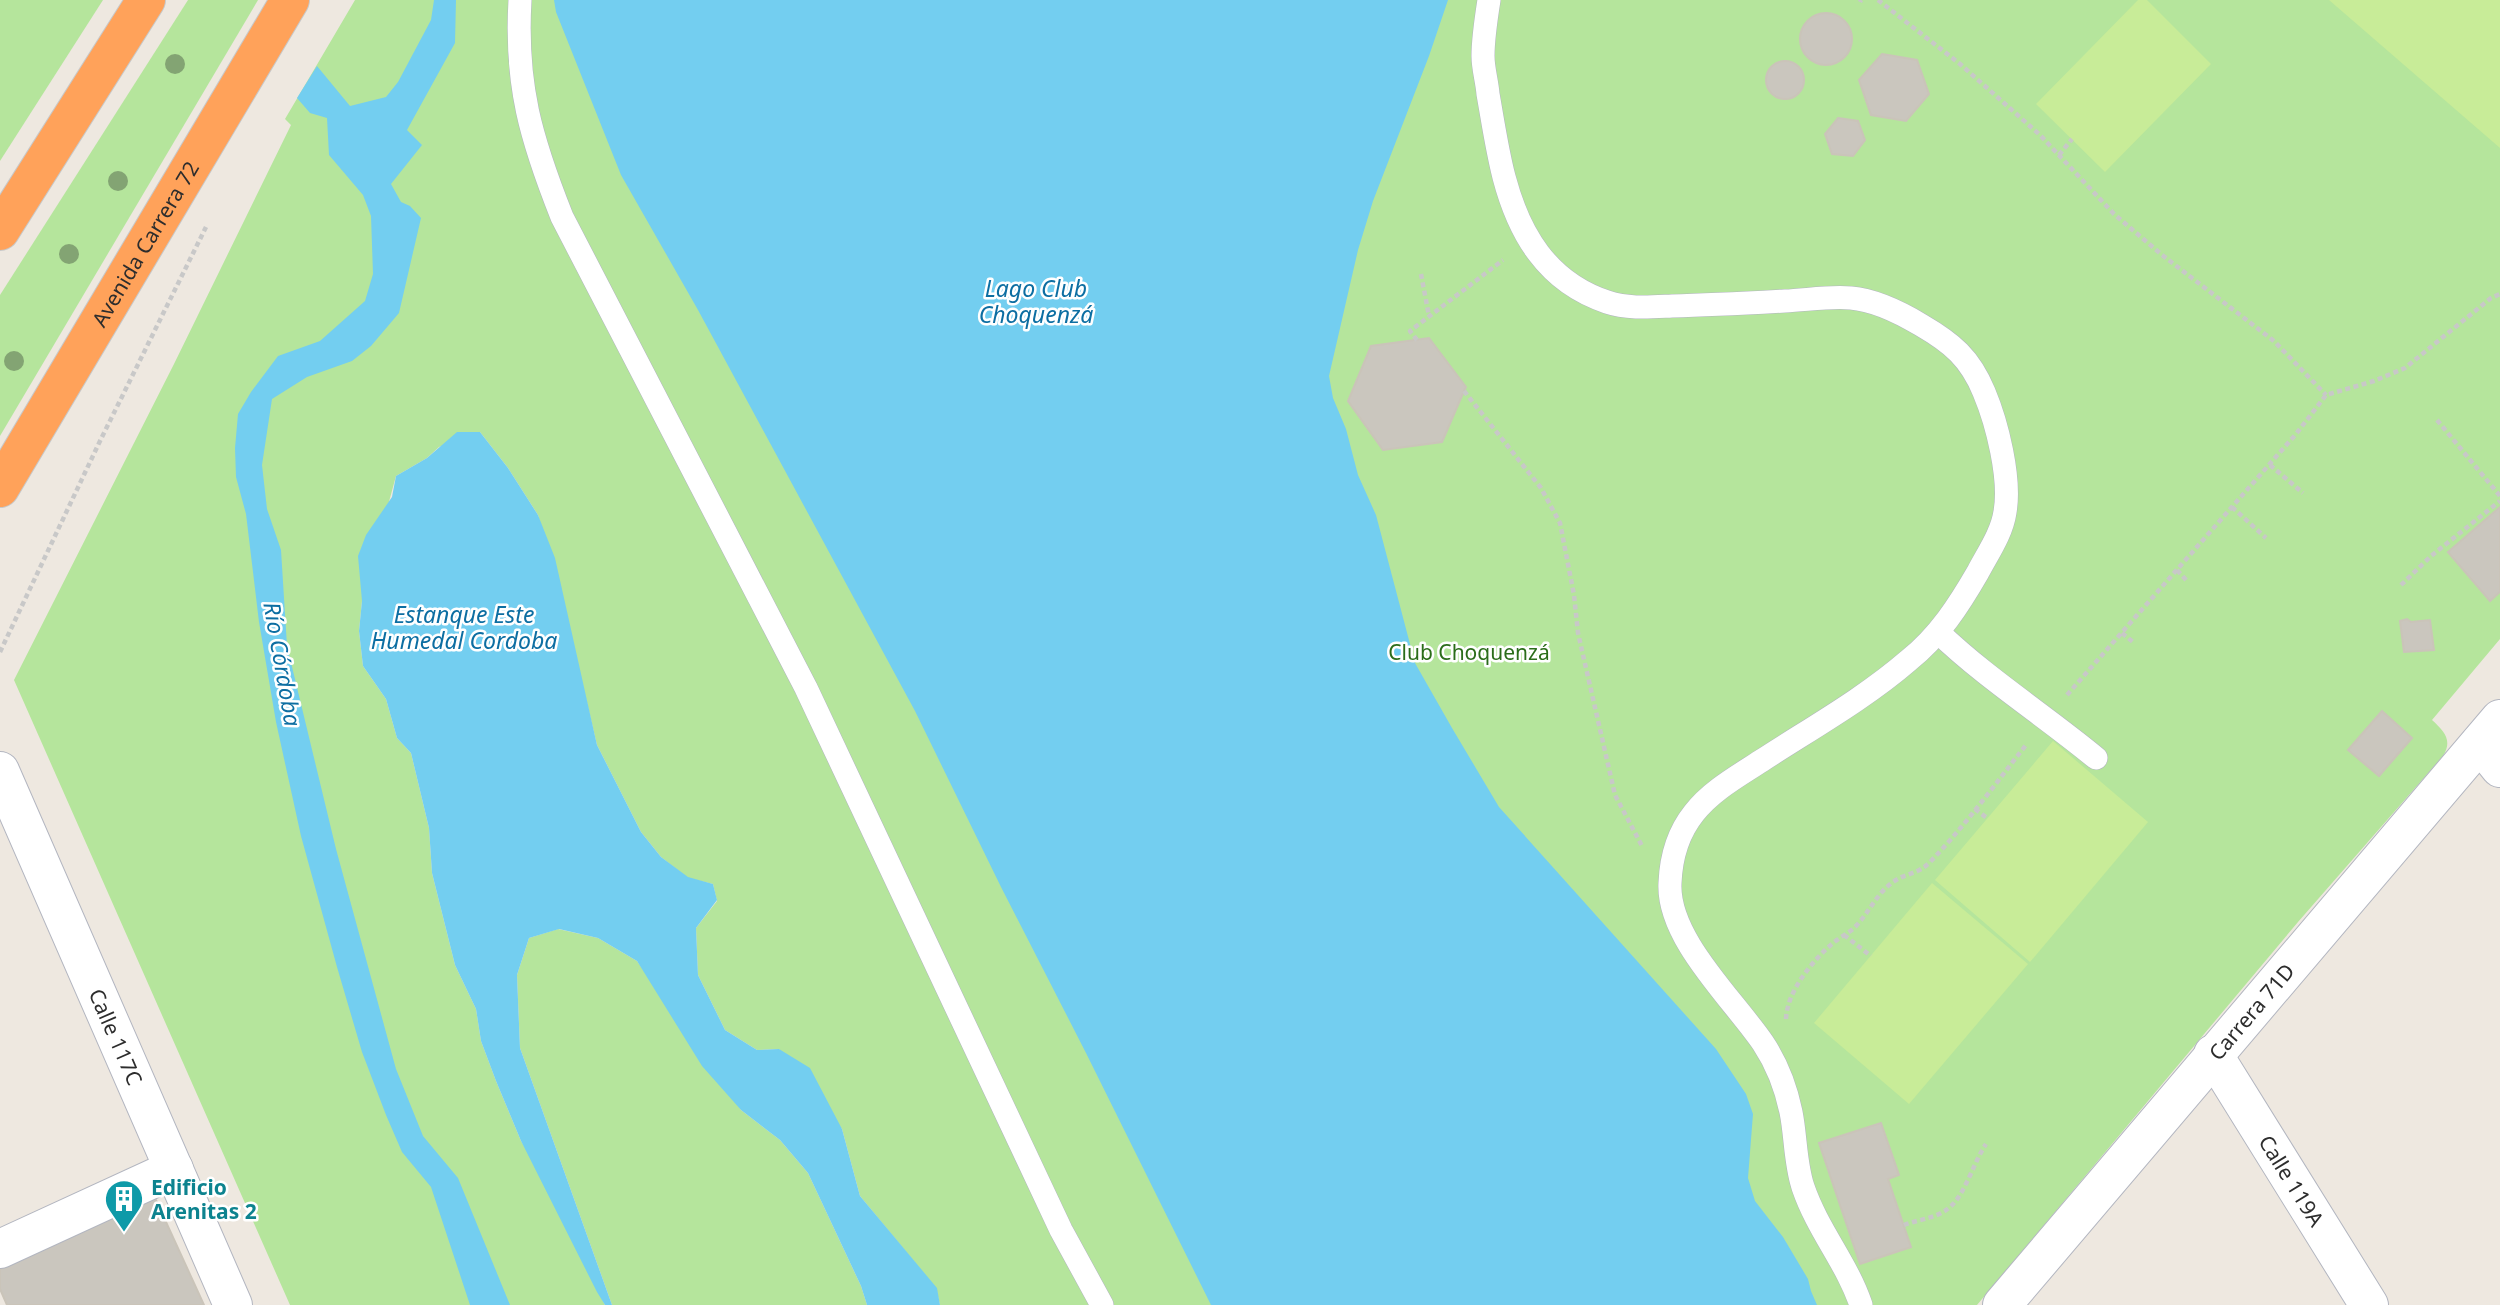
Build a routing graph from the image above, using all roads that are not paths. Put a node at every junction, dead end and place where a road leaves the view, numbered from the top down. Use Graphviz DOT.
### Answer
graph roads {
  1 [pos="146,0"];
  2 [pos="290,0"];
  3 [pos="520,0"];
  4 [pos="1489,0"];
  5 [pos="0,231"];
  6 [pos="0,488"];
  7 [pos="1938,632"];
  8 [pos="2493,743"];
  9 [pos="2095,758"];
  10 [pos="0,771"];
  11 [pos="2213,1054"];
  12 [pos="174,1169"];
  13 [pos="0,1249"];
  14 [pos="233,1305"];
  15 [pos="1102,1305"];
  16 [pos="1861,1305"];
  17 [pos="2001,1305"];
  18 [pos="2369,1305"];
  1 -- 5 [label="highway"];
  2 -- 6 [label="highway, Avenida Carrera 72"];
  3 -- 15 [label="lane"];
  4 -- 7 [label="lane"];
  7 -- 9 [label="lane"];
  7 -- 16 [label="lane"];
  8 -- 11 [label="street, Carrera 71D"];
  10 -- 12 [label="street, Calle 117C"];
  11 -- 17 [label="street, Carrera 71D"];
  11 -- 18 [label="street, Calle 119A"];
  12 -- 13 [label="street"];
  12 -- 14 [label="street, Calle 117C"];
}
